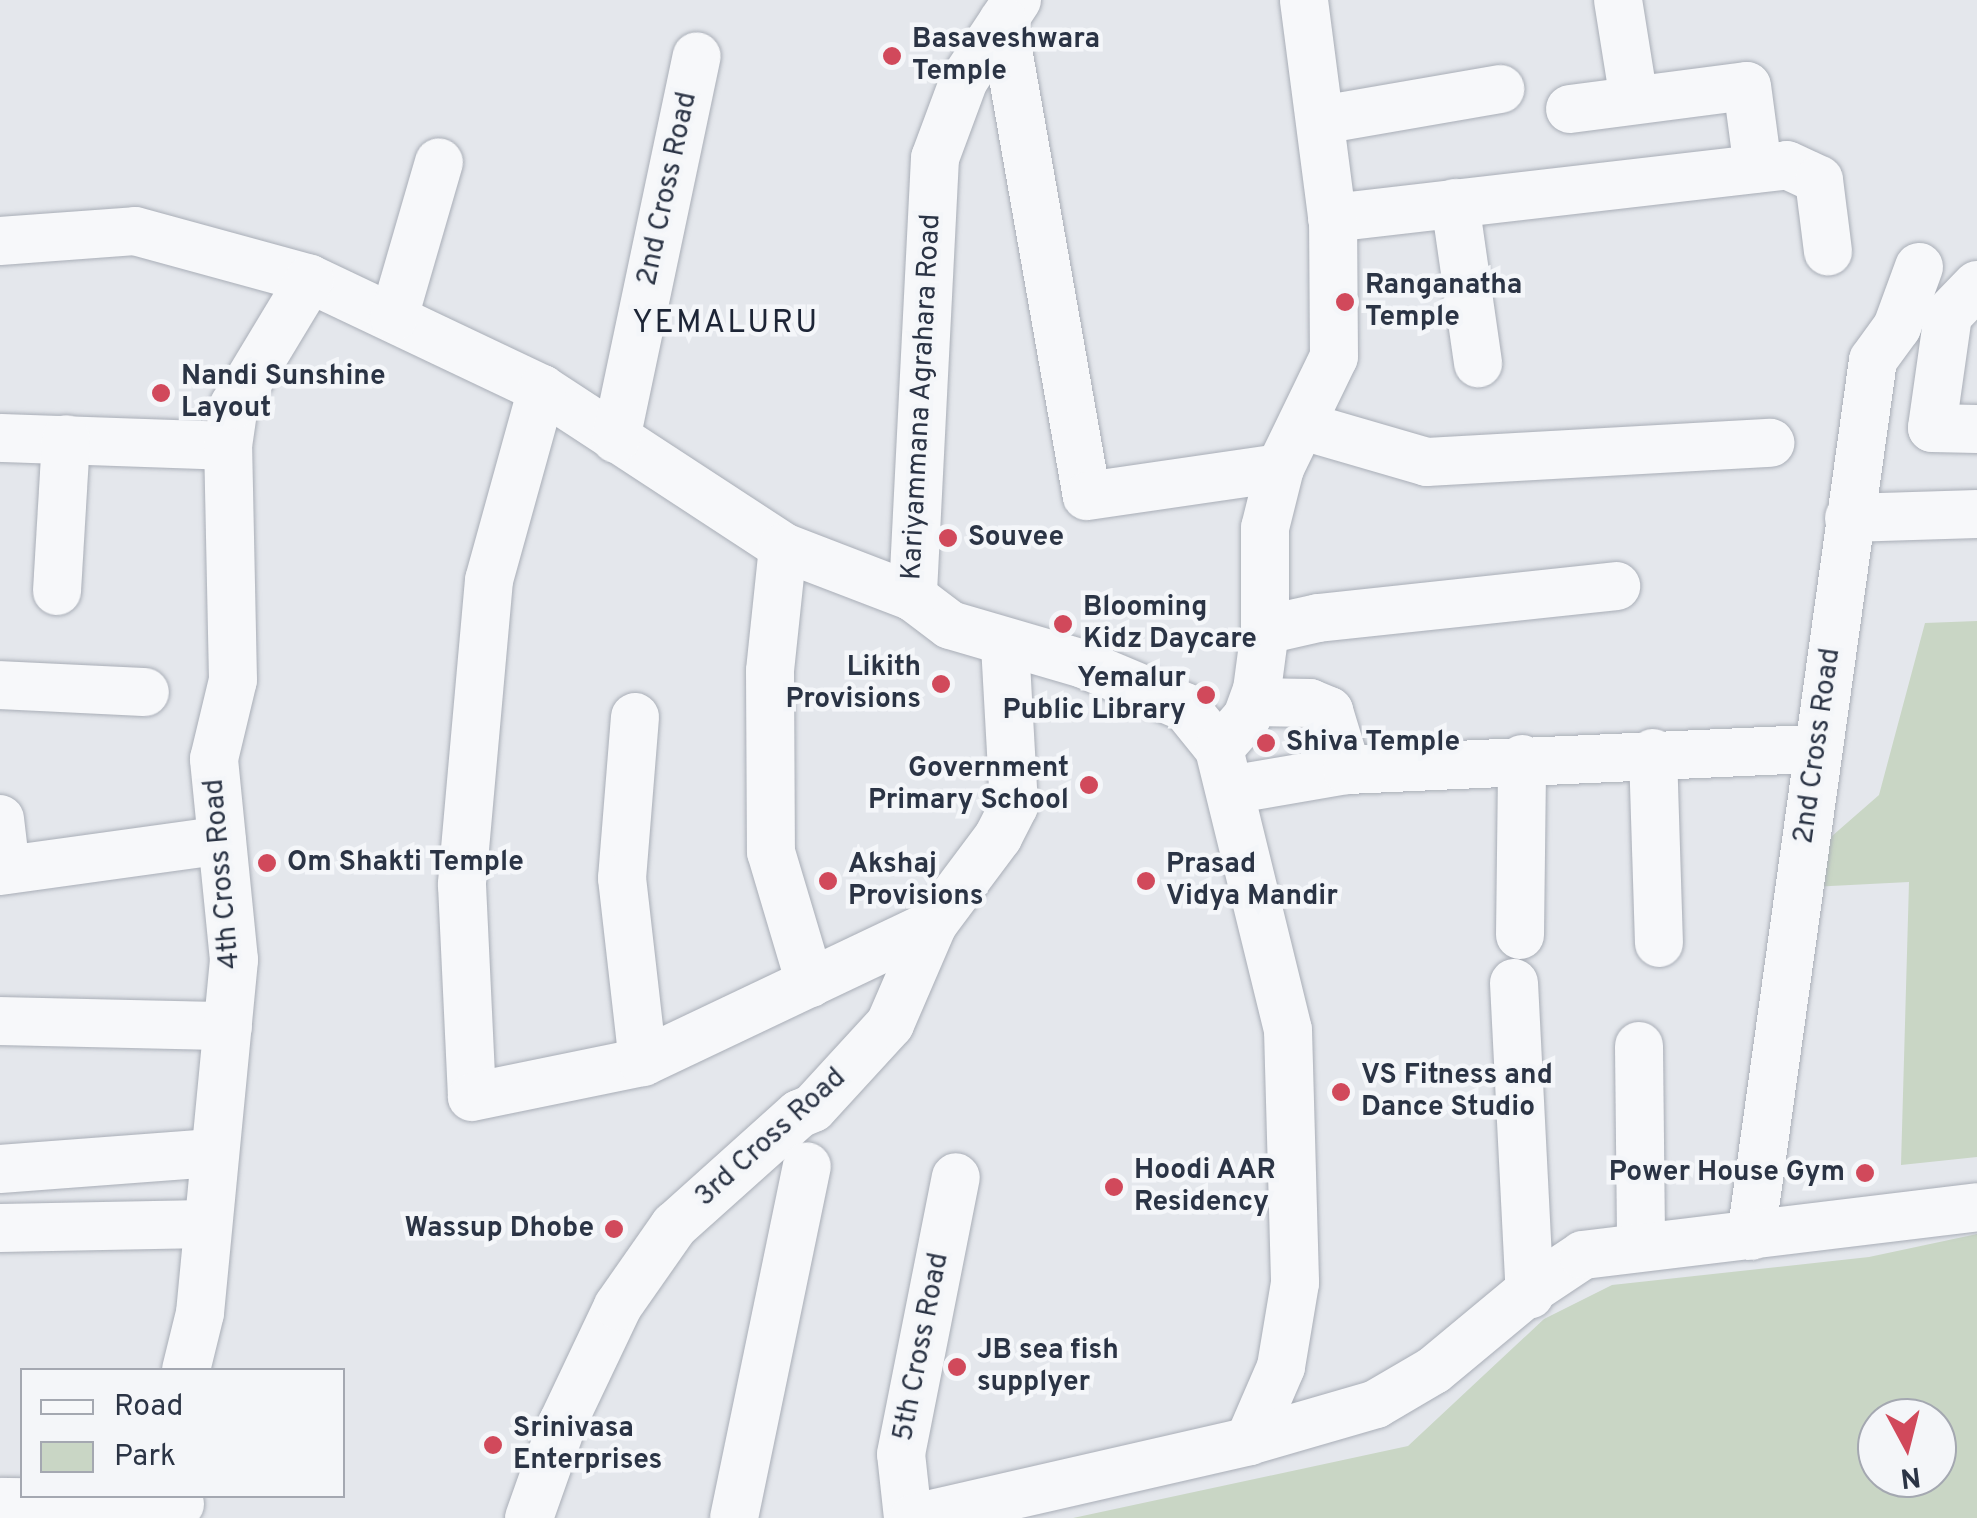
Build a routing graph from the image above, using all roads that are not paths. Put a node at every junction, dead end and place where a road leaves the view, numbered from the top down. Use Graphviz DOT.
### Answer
graph roads {
  1 [pos="1304,0"];
  2 [pos="1618,0"];
  3 [pos="1010,11"];
  4 [pos="697,56"];
  5 [pos="1500,89"];
  6 [pos="1634,100"];
  7 [pos="1570,109"];
  8 [pos="1321,120"];
  9 [pos="439,162"];
  10 [pos="1758,168"];
  11 [pos="1455,203"];
  12 [pos="1332,218"];
  13 [pos="0,241"];
  14 [pos="1828,250"];
  15 [pos="1919,266"];
  16 [pos="310,278"];
  17 [pos="1977,285"];
  18 [pos="394,317"];
  19 [pos="1478,364"];
  20 [pos="542,389"];
  21 [pos="1304,426"];
  22 [pos="1977,429"];
  23 [pos="0,438"];
  24 [pos="66,439"];
  25 [pos="616,439"];
  26 [pos="1770,443"];
  27 [pos="228,446"];
  28 [pos="1280,468"];
  29 [pos="1977,514"];
  30 [pos="1849,518"];
  31 [pos="783,547"];
  32 [pos="1616,586"];
  33 [pos="58,592"];
  34 [pos="912,597"];
  35 [pos="1266,630"];
  36 [pos="1006,645"];
  37 [pos="0,686"];
  38 [pos="145,692"];
  39 [pos="1253,702"];
  40 [pos="635,717"];
  41 [pos="1817,749"];
  42 [pos="1653,754"];
  43 [pos="1522,760"];
  44 [pos="1224,769"];
  45 [pos="1347,770"];
  46 [pos="0,818"];
  47 [pos="222,840"];
  48 [pos="3,871"];
  49 [pos="933,924"];
  50 [pos="1520,935"];
  51 [pos="1658,943"];
  52 [pos="810,982"];
  53 [pos="1514,983"];
  54 [pos="0,1021"];
  55 [pos="228,1026"];
  56 [pos="1639,1046"];
  57 [pos="643,1062"];
  58 [pos="212,1154"];
  59 [pos="806,1168"];
  60 [pos="0,1169"];
  61 [pos="956,1177"];
  62 [pos="1977,1207"];
  63 [pos="206,1224"];
  64 [pos="0,1228"];
  65 [pos="1751,1236"];
  66 [pos="1641,1245"];
  67 [pos="1530,1295"];
  68 [pos="186,1368"];
  69 [pos="1249,1441"];
  70 [pos="0,1502"];
  71 [pos="180,1506"];
  72 [pos="529,1518"];
  73 [pos="734,1518"];
  74 [pos="911,1518"];
  1 -- 8 [label="street"];
  2 -- 6 [label="street"];
  3 -- 28 [label="street"];
  3 -- 34 [label="street, Kariyammana Agrahara Road"];
  4 -- 25 [label="street, 2nd Cross Road"];
  5 -- 8 [label="street"];
  6 -- 7 [label="street"];
  6 -- 10 [label="street"];
  8 -- 12 [label="street"];
  9 -- 18 [label="street"];
  10 -- 11 [label="street"];
  10 -- 14 [label="street"];
  11 -- 12 [label="street"];
  11 -- 19 [label="street"];
  12 -- 21 [label="street"];
  13 -- 16 [label="street"];
  15 -- 30 [label="street, 2nd Cross Road"];
  16 -- 18 [label="street"];
  16 -- 27 [label="street, 4th Cross Road"];
  17 -- 22 [label="street"];
  18 -- 20 [label="street"];
  20 -- 25 [label="street"];
  20 -- 57 [label="street"];
  21 -- 26 [label="street"];
  21 -- 28 [label="street"];
  23 -- 24 [label="street"];
  24 -- 27 [label="street"];
  24 -- 33 [label="street"];
  25 -- 31 [label="street"];
  27 -- 47 [label="street, 4th Cross Road"];
  28 -- 35 [label="street"];
  29 -- 30 [label="street"];
  30 -- 41 [label="street, 2nd Cross Road"];
  31 -- 34 [label="street"];
  31 -- 52 [label="street"];
  32 -- 35 [label="street"];
  34 -- 36 [label="street, Kariyammana Agrahara Road"];
  35 -- 39 [label="street"];
  36 -- 44 [label="street, Kariyammana Agrahara Road"];
  36 -- 49 [label="street, 3rd Cross Road"];
  37 -- 38 [label="street"];
  39 -- 44 [label="street"];
  39 -- 45 [label="street"];
  40 -- 57 [label="street"];
  41 -- 42 [label="street"];
  41 -- 65 [label="street, 2nd Cross Road"];
  42 -- 43 [label="street"];
  42 -- 51 [label="street"];
  43 -- 45 [label="street"];
  43 -- 50 [label="street"];
  44 -- 45 [label="street"];
  44 -- 69 [label="street, Kariyammana Agrahara Road"];
  46 -- 48 [label="street"];
  47 -- 48 [label="street"];
  47 -- 55 [label="street, 4th Cross Road"];
  49 -- 52 [label="street"];
  49 -- 72 [label="street, 3rd Cross Road"];
  52 -- 57 [label="street"];
  53 -- 67 [label="street"];
  54 -- 55 [label="street"];
  55 -- 58 [label="street, 4th Cross Road"];
  56 -- 66 [label="street"];
  58 -- 60 [label="street"];
  58 -- 63 [label="street, 4th Cross Road"];
  59 -- 73 [label="street"];
  61 -- 74 [label="street, 5th Cross Road"];
  62 -- 65 [label="street"];
  63 -- 64 [label="street"];
  63 -- 68 [label="street, 4th Cross Road"];
  65 -- 66 [label="street"];
  66 -- 67 [label="street"];
  67 -- 69 [label="street"];
  69 -- 74 [label="street"];
  70 -- 71 [label="street"];
}
